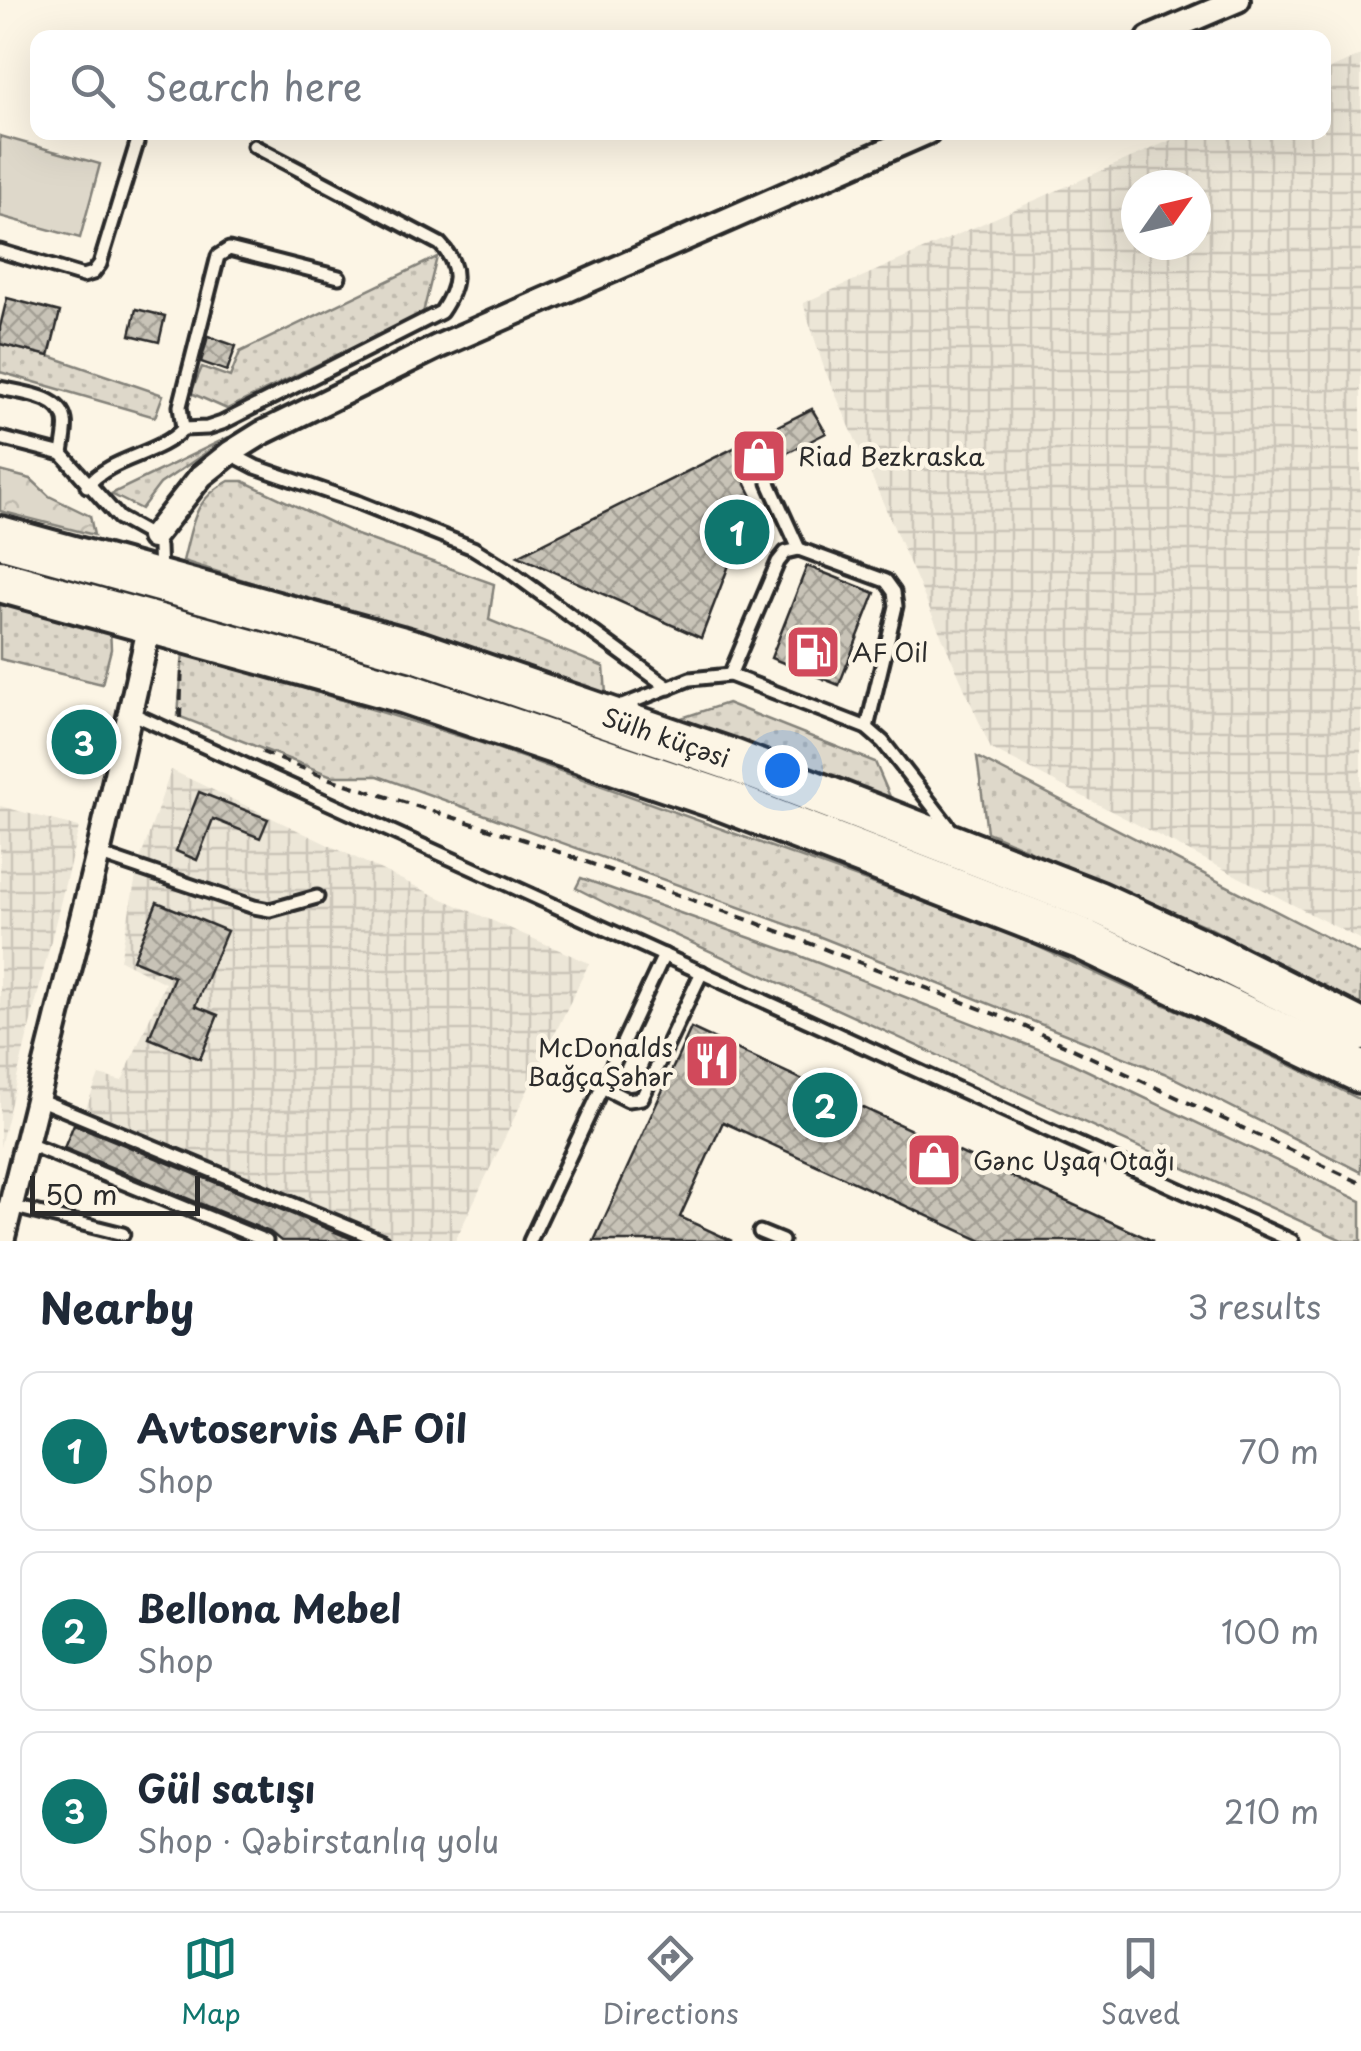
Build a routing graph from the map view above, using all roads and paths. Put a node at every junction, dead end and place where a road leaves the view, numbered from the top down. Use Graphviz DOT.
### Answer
graph roads {
  1 [pos="1238,0"];
  2 [pos="1168,30"];
  3 [pos="910,140"];
  4 [pos="136,143"];
  5 [pos="254,146"];
  6 [pos="0,252"];
  7 [pos="339,277"];
  8 [pos="0,388"];
  9 [pos="183,428"];
  10 [pos="0,438"];
  11 [pos="230,452"];
  12 [pos="62,454"];
  13 [pos="769,483"];
  14 [pos="88,486"];
  15 [pos="0,537"];
  16 [pos="154,537"];
  17 [pos="799,548"];
  18 [pos="160,580"];
  19 [pos="0,581"];
  20 [pos="151,620"];
  21 [pos="183,651"];
  22 [pos="730,675"];
  23 [pos="669,688"];
  24 [pos="131,712"];
  25 [pos="601,715"];
  26 [pos="180,720"];
  27 [pos="867,728"];
  28 [pos="247,746"];
  29 [pos="968,852"];
  30 [pos="98,854"];
  31 [pos="317,897"];
  32 [pos="664,954"];
  33 [pos="702,972"];
  34 [pos="1361,1030"];
  35 [pos="1361,1072"];
  36 [pos="602,1087"];
  37 [pos="38,1099"];
  38 [pos="26,1143"];
  39 [pos="1361,1182"];
  40 [pos="5,1205"];
  41 [pos="760,1232"];
  42 [pos="123,1234"];
  43 [pos="2,1241"];
  44 [pos="266,1241"];
  45 [pos="382,1241"];
  46 [pos="530,1241"];
  47 [pos="782,1241"];
  48 [pos="1292,1241"];
  1 -- 2 [label="street"];
  3 -- 11 [label="street"];
  4 -- 6 [label="lane"];
  5 -- 9 [label="lane"];
  7 -- 9 [label="lane"];
  8 -- 12 [label="lane"];
  9 -- 14 [label="lane"];
  10 -- 12 [label="lane"];
  11 -- 16 [label="street"];
  11 -- 23 [label="lane"];
  12 -- 14 [label="lane"];
  13 -- 17 [label="lane"];
  14 -- 16 [label="lane"];
  15 -- 18 [label="highway, Sülh küçəsi"];
  16 -- 18 [label="lane"];
  17 -- 22 [label="lane"];
  17 -- 27 [label="lane"];
  18 -- 20 [label="highway"];
  18 -- 25 [label="highway, Sülh küçəsi"];
  19 -- 20 [label="highway, Sülh küçəsi"];
  20 -- 24 [label="street"];
  20 -- 35 [label="highway, Sülh küçəsi"];
  21 -- 26 [label="path"];
  22 -- 23 [label="lane"];
  22 -- 27 [label="lane"];
  23 -- 25 [label="lane"];
  24 -- 30 [label="street"];
  24 -- 32 [label="lane"];
  25 -- 29 [label="highway, Sülh küçəsi"];
  27 -- 29 [label="lane"];
  28 -- 39 [label="path"];
  29 -- 34 [label="highway, Sülh küçəsi"];
  30 -- 31 [label="lane"];
  30 -- 37 [label="street"];
  32 -- 33 [label="lane"];
  32 -- 36 [label="lane"];
  33 -- 36 [label="lane"];
  33 -- 48 [label="lane"];
  36 -- 46 [label="lane"];
  37 -- 38 [label="street"];
  37 -- 45 [label="lane"];
  38 -- 40 [label="street"];
  38 -- 44 [label="lane"];
  40 -- 42 [label="lane"];
  40 -- 43 [label="street"];
  41 -- 47 [label="lane"];
}
